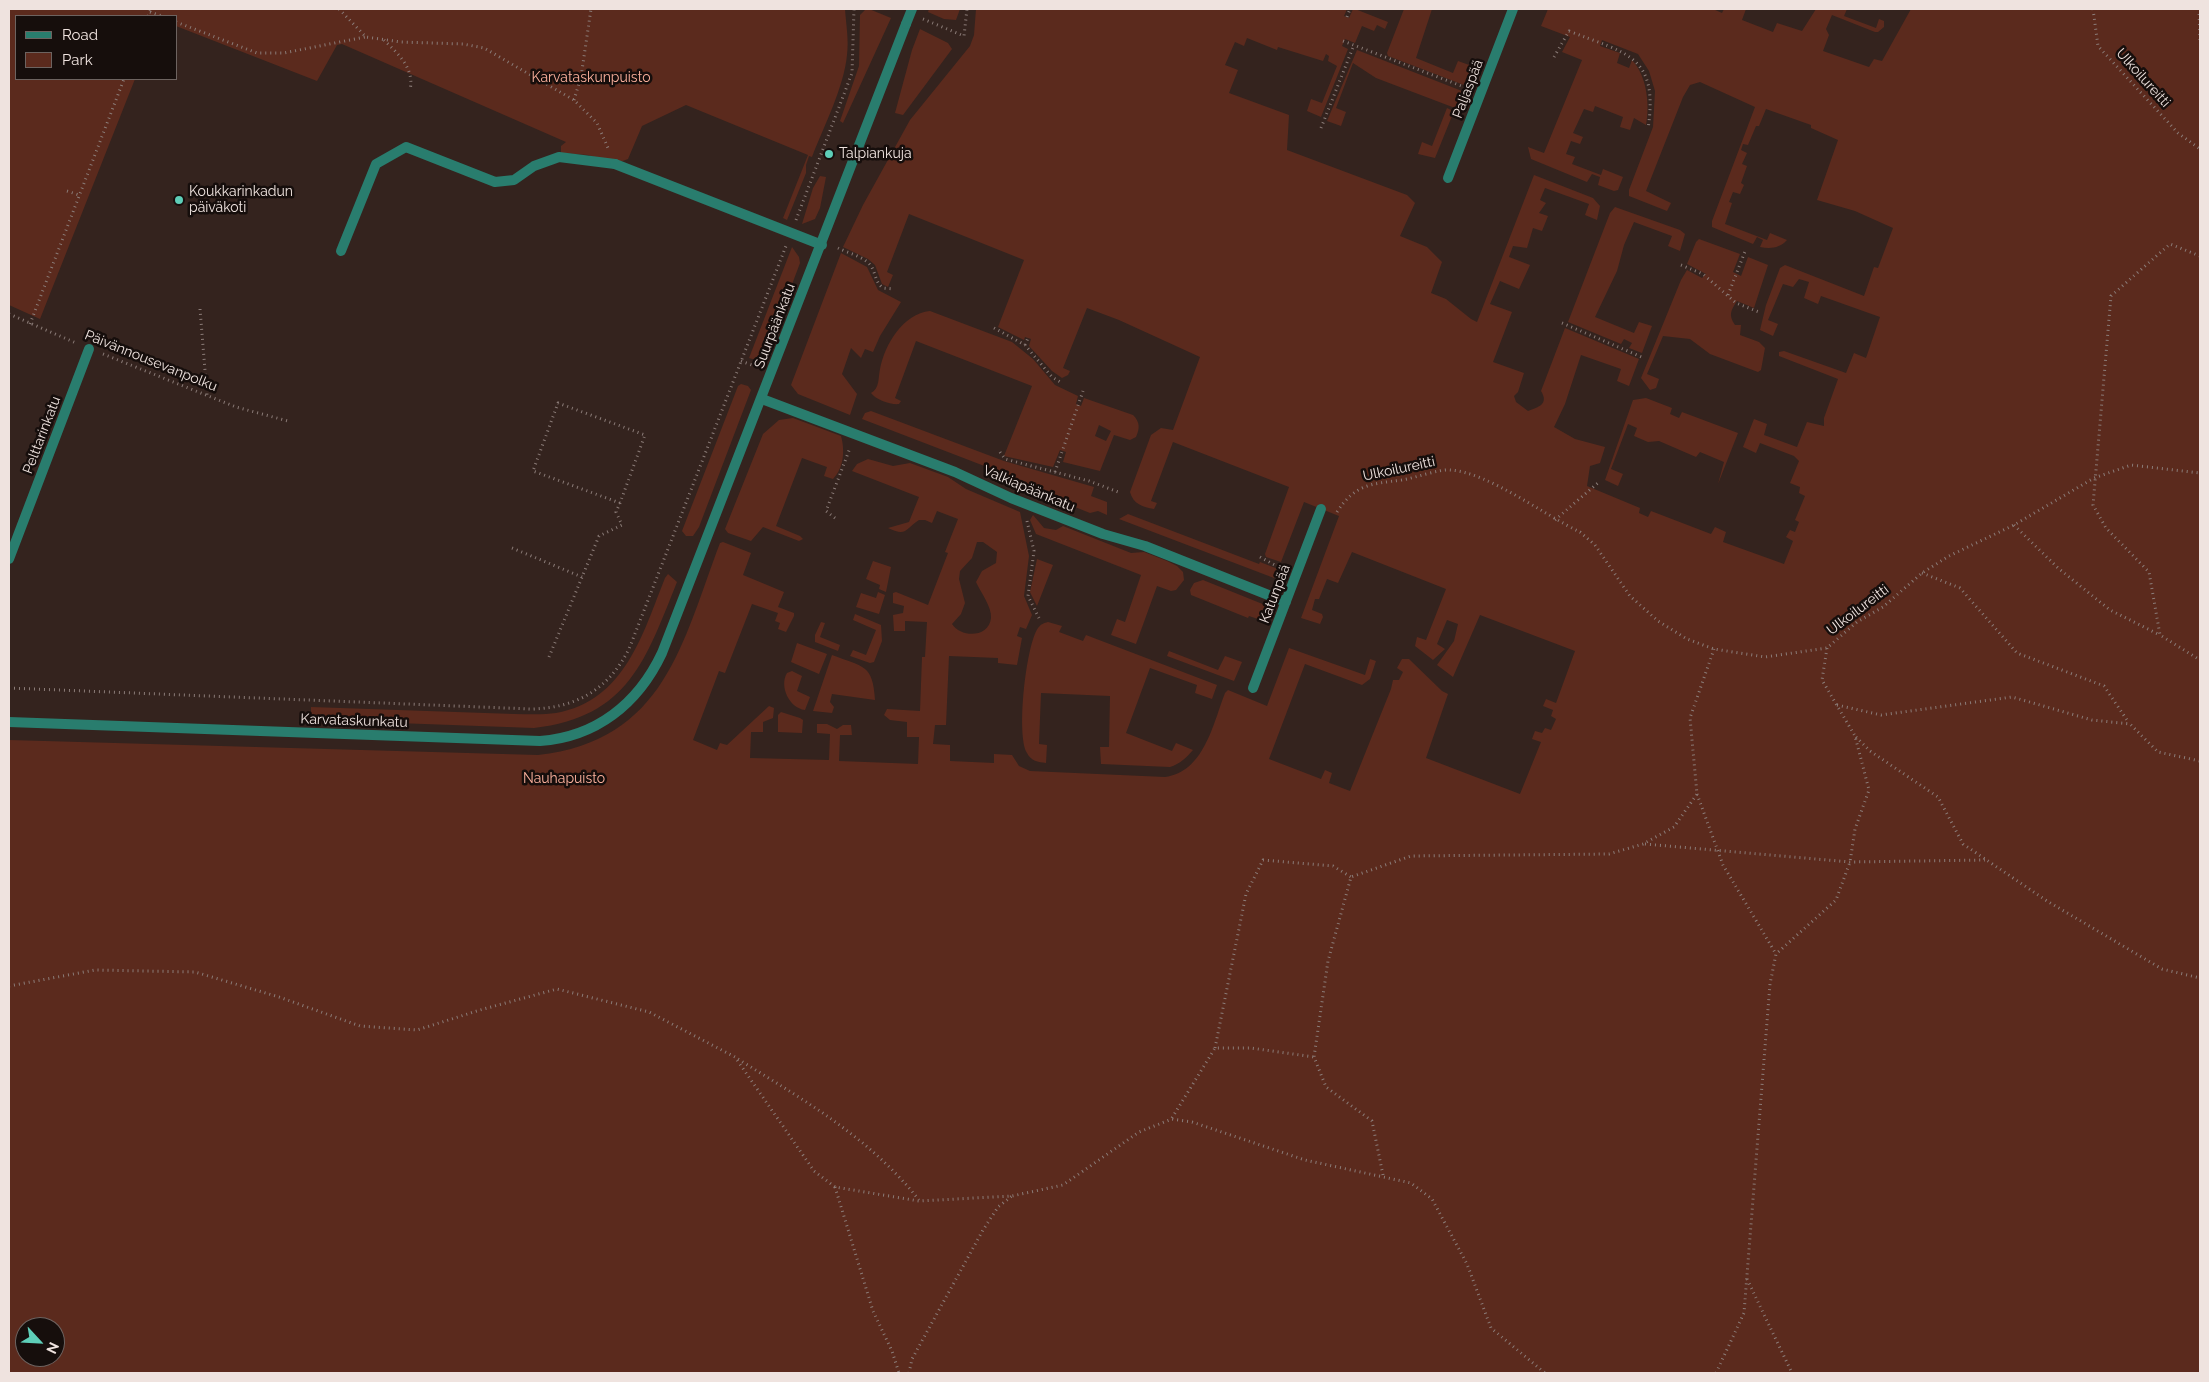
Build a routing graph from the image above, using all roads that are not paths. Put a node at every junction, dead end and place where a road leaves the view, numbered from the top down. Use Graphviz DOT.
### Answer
graph roads {
  1 [pos="1513,9"];
  2 [pos="913,12"];
  3 [pos="1448,178"];
  4 [pos="822,244"];
  5 [pos="341,251"];
  6 [pos="89,349"];
  7 [pos="762,400"];
  8 [pos="1322,509"];
  9 [pos="9,559"];
  10 [pos="1286,602"];
  11 [pos="662,653"];
  12 [pos="1253,688"];
  13 [pos="9,722"];
  1 -- 3 [label="street, Paljaspää"];
  2 -- 4 [label="street, Suurpäänkatu, bridge"];
  4 -- 5 [label="street"];
  4 -- 7 [label="street, Suurpäänkatu"];
  6 -- 9 [label="street, Pelttarinkatu"];
  7 -- 10 [label="street, Valkiapäänkatu"];
  7 -- 11 [label="street, Suurpäänkatu"];
  8 -- 10 [label="street, Katunpää"];
  10 -- 12 [label="street, Katunpää"];
  11 -- 13 [label="street, Karvataskunkatu"];
}
